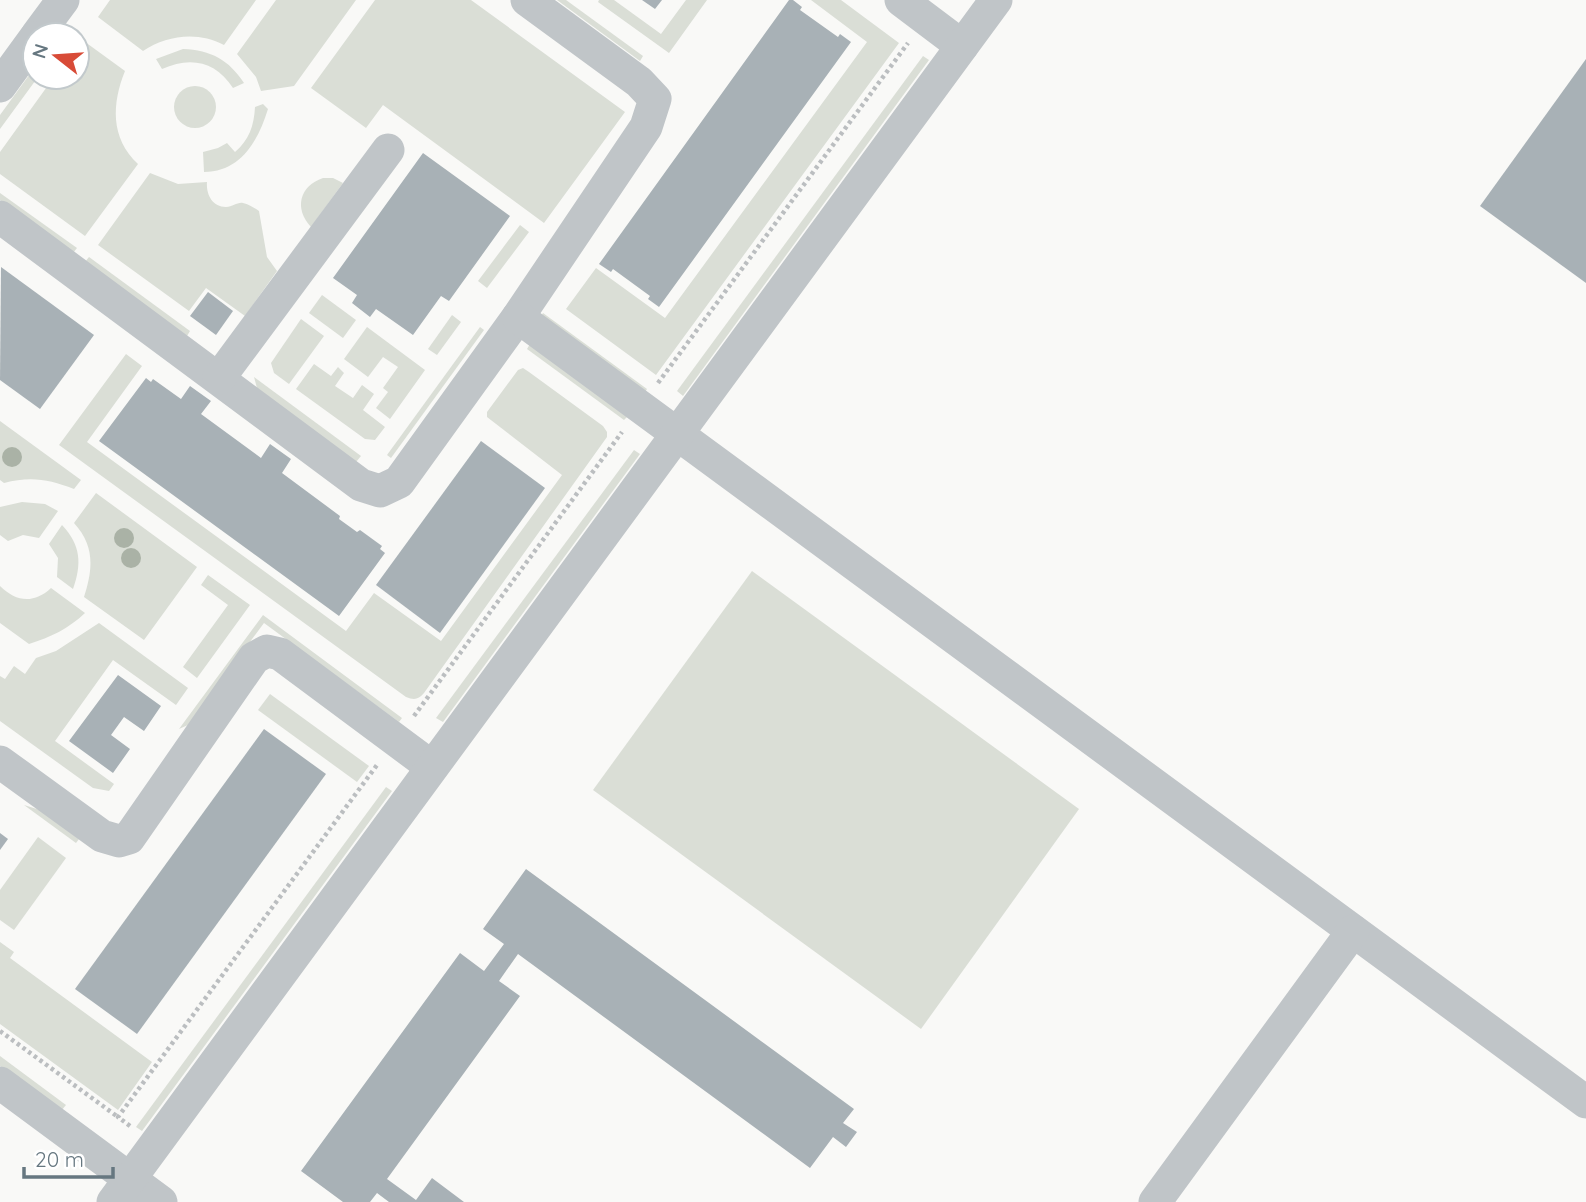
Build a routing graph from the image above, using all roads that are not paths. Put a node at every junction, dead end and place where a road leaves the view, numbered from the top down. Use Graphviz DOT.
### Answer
graph roads {
  1 [pos="63,0"];
  2 [pos="527,0"];
  3 [pos="996,0"];
  4 [pos="914,9"];
  5 [pos="48,21"];
  6 [pos="962,46"];
  7 [pos="21,57"];
  8 [pos="0,86"];
  9 [pos="388,150"];
  10 [pos="0,217"];
  11 [pos="518,317"];
  12 [pos="219,378"];
  13 [pos="676,434"];
  14 [pos="0,762"];
  15 [pos="432,767"];
  16 [pos="1353,931"];
  17 [pos="0,1083"];
  18 [pos="1586,1102"];
  19 [pos="121,1191"];
  20 [pos="161,1202"];
  21 [pos="1154,1202"];
  1 -- 5 [label="street"];
  2 -- 11 [label="street"];
  3 -- 6 [label="street"];
  4 -- 6 [label="street"];
  6 -- 13 [label="street"];
  7 -- 8 [label="street"];
  9 -- 12 [label="street"];
  10 -- 12 [label="street"];
  11 -- 12 [label="street"];
  11 -- 13 [label="street"];
  13 -- 15 [label="street"];
  13 -- 16 [label="street"];
  14 -- 15 [label="street"];
  15 -- 19 [label="street"];
  16 -- 18 [label="street"];
  16 -- 21 [label="street"];
  17 -- 19 [label="street"];
  19 -- 20 [label="street"];
}
